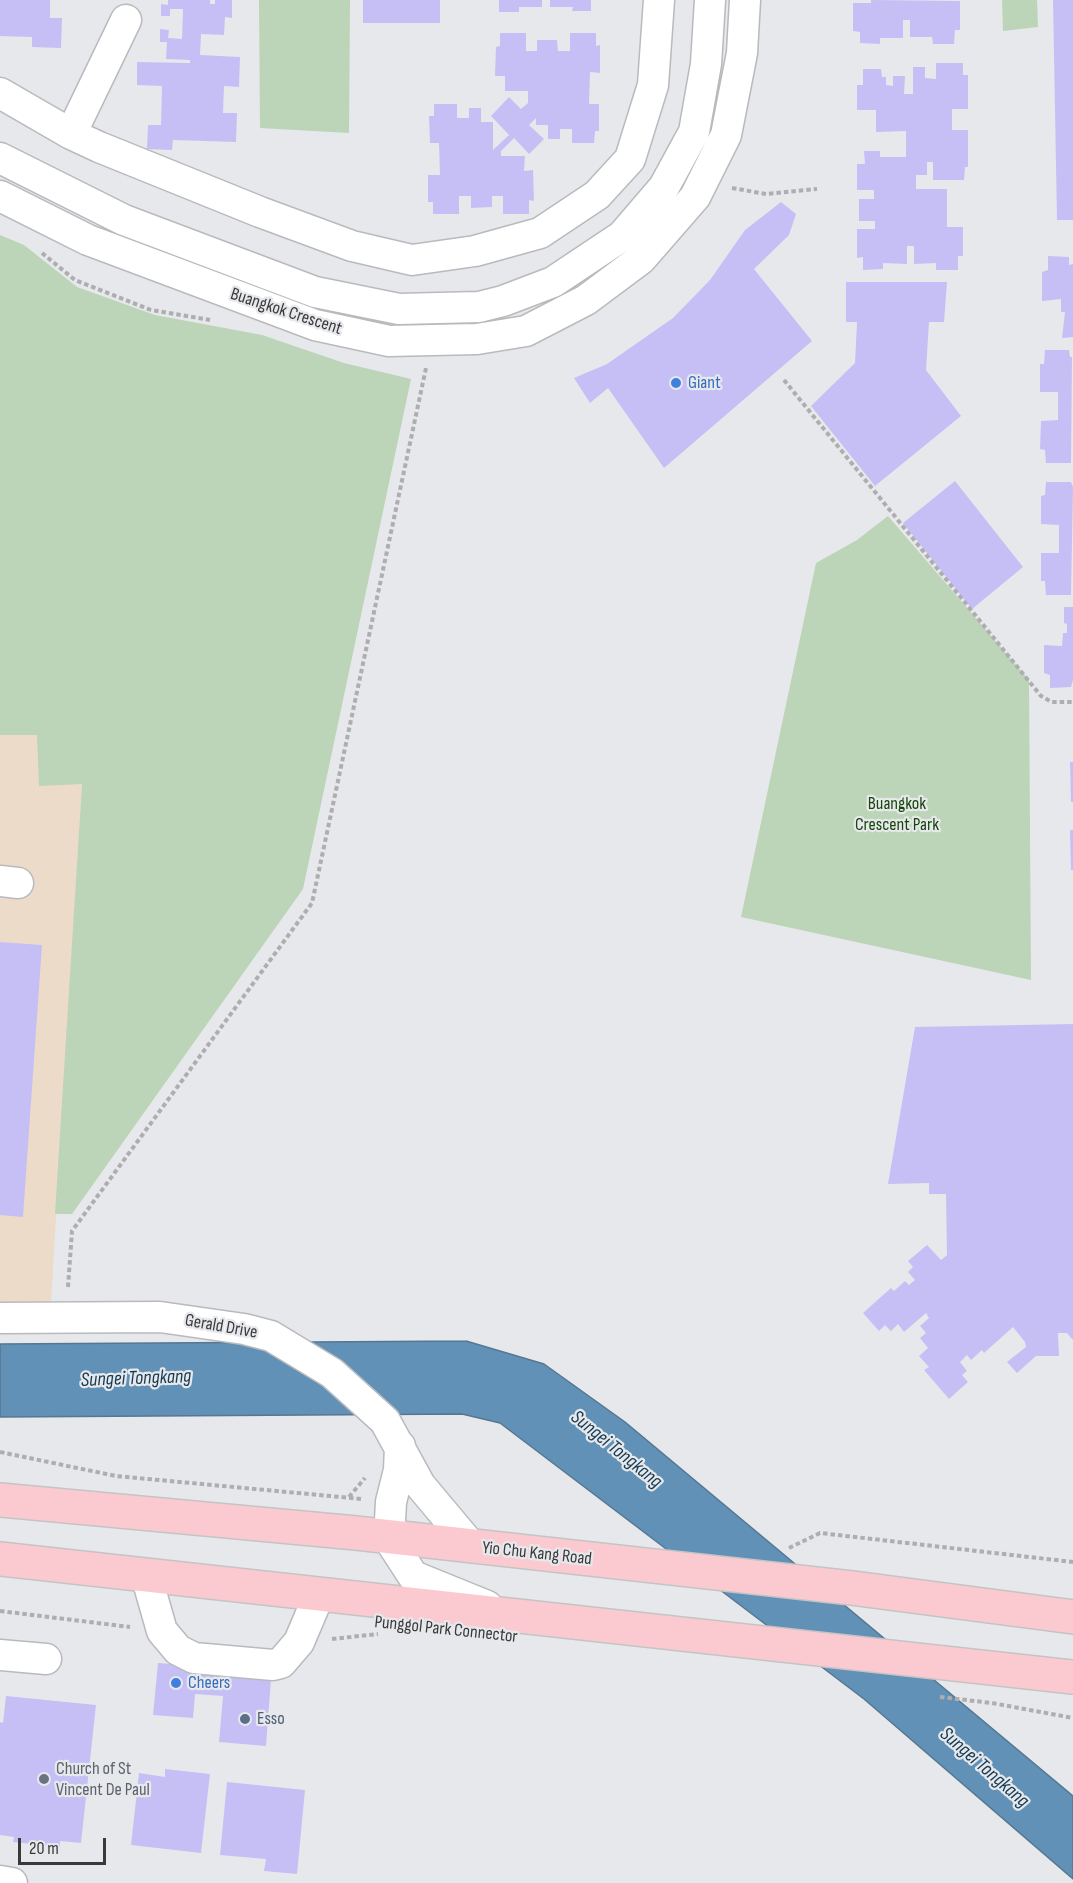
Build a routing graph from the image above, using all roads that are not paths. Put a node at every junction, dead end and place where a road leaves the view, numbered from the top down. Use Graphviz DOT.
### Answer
graph roads {
  1 [pos="659,0"];
  2 [pos="710,0"];
  3 [pos="745,0"];
  4 [pos="126,20"];
  5 [pos="0,93"];
  6 [pos="71,134"];
  7 [pos="0,158"];
  8 [pos="0,196"];
  9 [pos="0,1318"];
  10 [pos="393,1433"];
  11 [pos="0,1500"];
  12 [pos="389,1539"];
  13 [pos="472,1547"];
  14 [pos="0,1559"];
  15 [pos="146,1575"];
  16 [pos="319,1595"];
  17 [pos="515,1617"];
  18 [pos="1073,1617"];
  19 [pos="0,1655"];
  20 [pos="46,1659"];
  21 [pos="1073,1677"];
  22 [pos="0,1881"];
  23 [pos="12,1883"];
  1 -- 6 [label="street"];
  2 -- 7 [label="street, Buangkok Crescent"];
  3 -- 8 [label="street, Buangkok Crescent"];
  4 -- 6 [label="street"];
  5 -- 6 [label="street"];
  9 -- 10 [label="street, Gerald Drive"];
  10 -- 12 [label="street"];
  10 -- 13 [label="street, Gerald Drive"];
  11 -- 12 [label="main road, Yio Chu Kang Road"];
  12 -- 13 [label="main road, Yio Chu Kang Road"];
  12 -- 17 [label="street"];
  13 -- 18 [label="main road, Yio Chu Kang Road"];
  14 -- 15 [label="main road"];
  15 -- 16 [label="main road"];
  15 -- 16 [label="street"];
  16 -- 17 [label="main road"];
  17 -- 21 [label="main road"];
  19 -- 20 [label="street"];
  22 -- 23 [label="street"];
}
